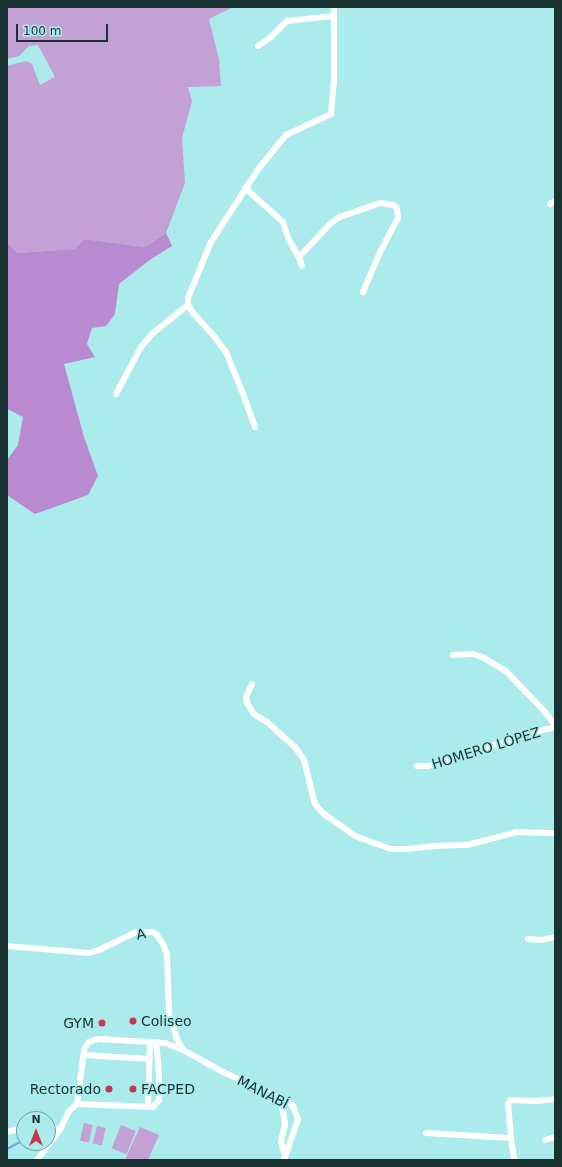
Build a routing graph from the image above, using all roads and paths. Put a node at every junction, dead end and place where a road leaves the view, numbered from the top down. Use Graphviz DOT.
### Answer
graph roads {
  1 [pos="334,7"];
  2 [pos="334,16"];
  3 [pos="258,46"];
  4 [pos="245,188"];
  5 [pos="299,257"];
  6 [pos="302,266"];
  7 [pos="363,292"];
  8 [pos="188,305"];
  9 [pos="116,394"];
  10 [pos="255,427"];
  11 [pos="453,655"];
  12 [pos="252,684"];
  13 [pos="555,726"];
  14 [pos="417,766"];
  15 [pos="555,833"];
  16 [pos="528,938"];
  17 [pos="555,938"];
  18 [pos="7,946"];
  19 [pos="153,1042"];
  20 [pos="183,1050"];
  21 [pos="84,1055"];
  22 [pos="150,1059"];
  23 [pos="149,1073"];
  24 [pos="159,1074"];
  25 [pos="271,1094"];
  26 [pos="555,1099"];
  27 [pos="77,1104"];
  28 [pos="148,1107"];
  29 [pos="56,1129"];
  30 [pos="60,1130"];
  31 [pos="426,1133"];
  32 [pos="511,1138"];
  33 [pos="555,1138"];
  34 [pos="545,1140"];
  35 [pos="285,1157"];
  36 [pos="40,1159"];
  37 [pos="514,1160"];
  1 -- 2 [label="street"];
  2 -- 3 [label="street"];
  2 -- 4 [label="street"];
  4 -- 5 [label="street"];
  4 -- 8 [label="street"];
  5 -- 6 [label="street"];
  5 -- 7 [label="street"];
  8 -- 9 [label="street"];
  8 -- 10 [label="street"];
  11 -- 13 [label="street"];
  12 -- 15 [label="street"];
  13 -- 14 [label="street, HOMERO LÓPEZ"];
  16 -- 17 [label="street"];
  18 -- 20 [label="street, A"];
  19 -- 20 [label="street, MANABÍ"];
  19 -- 21 [label="street, MANABÍ"];
  19 -- 22 [label="street"];
  19 -- 24 [label="street"];
  20 -- 25 [label="street, MANABÍ"];
  21 -- 22 [label="street"];
  21 -- 27 [label="street"];
  22 -- 23 [label="street"];
  23 -- 24 [label="street"];
  23 -- 28 [label="street"];
  24 -- 28 [label="street"];
  25 -- 35 [label="street"];
  25 -- 35 [label="street, MANABÍ"];
  26 -- 32 [label="street"];
  27 -- 28 [label="street"];
  27 -- 30 [label="street"];
  29 -- 30 [label="street"];
  30 -- 36 [label="street"];
  31 -- 32 [label="street"];
  32 -- 37 [label="street"];
  33 -- 34 [label="street"];
}
